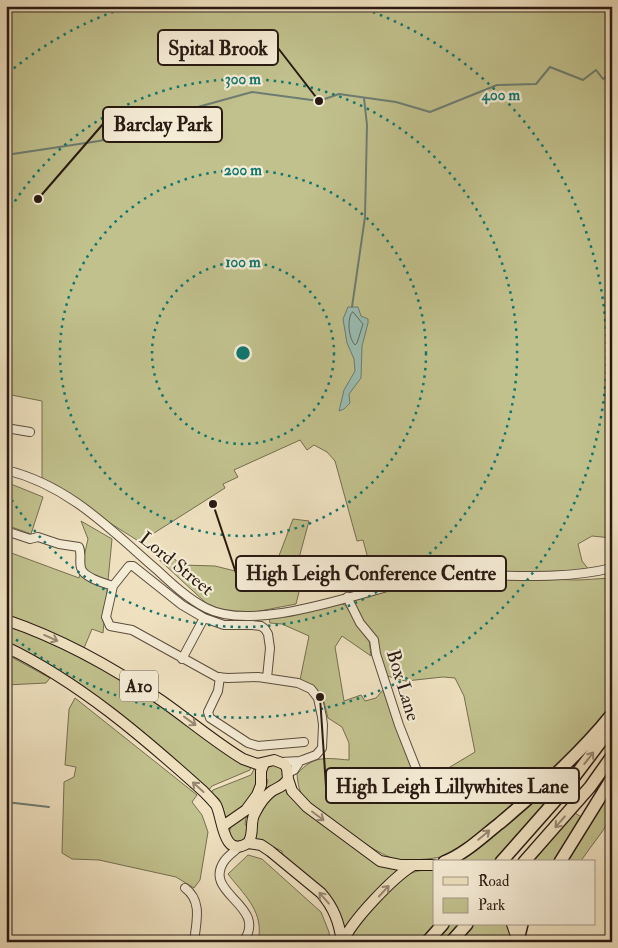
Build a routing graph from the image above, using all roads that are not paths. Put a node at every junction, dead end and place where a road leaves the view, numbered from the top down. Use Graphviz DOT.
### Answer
graph roads {
  1 [pos="6,428"];
  2 [pos="30,432"];
  3 [pos="6,470"];
  4 [pos="6,531"];
  5 [pos="612,568"];
  6 [pos="113,586"];
  7 [pos="347,597"];
  8 [pos="204,618"];
  9 [pos="6,620"];
  10 [pos="6,647"];
  11 [pos="182,659"];
  12 [pos="220,677"];
  13 [pos="267,678"];
  14 [pos="612,714"];
  15 [pos="612,727"];
  16 [pos="304,742"];
  17 [pos="612,756"];
  18 [pos="300,761"];
  19 [pos="281,762"];
  20 [pos="264,763"];
  21 [pos="288,776"];
  22 [pos="612,778"];
  23 [pos="423,786"];
  24 [pos="224,826"];
  25 [pos="228,842"];
  26 [pos="244,845"];
  27 [pos="227,858"];
  28 [pos="448,860"];
  29 [pos="503,860"];
  30 [pos="526,860"];
  31 [pos="561,860"];
  32 [pos="413,865"];
  33 [pos="433,865"];
  34 [pos="185,888"];
  35 [pos="441,926"];
  36 [pos="465,926"];
  37 [pos="513,926"];
  38 [pos="522,926"];
  39 [pos="518,941"];
  40 [pos="194,942"];
  41 [pos="243,942"];
  42 [pos="342,942"];
  43 [pos="427,942"];
  44 [pos="451,942"];
  1 -- 2 [label="street"];
  3 -- 7 [label="street, Lord Street"];
  4 -- 6 [label="street"];
  5 -- 7 [label="street, Lord Street"];
  6 -- 8 [label="street"];
  6 -- 11 [label="street"];
  7 -- 23 [label="street, Box Lane"];
  8 -- 11 [label="street"];
  8 -- 13 [label="street"];
  9 -- 20 [label="main road, A10, one-way"];
  24 -- 10 [label="main road, A10, one-way"];
  11 -- 12 [label="street"];
  12 -- 13 [label="street"];
  12 -- 16 [label="street"];
  13 -- 18 [label="street"];
  28 -- 14 [label="highway, one-way"];
  29 -- 15 [label="highway, one-way"];
  17 -- 30 [label="highway, one-way"];
  18 -- 19 [label="street"];
  18 -- 21 [label="street"];
  19 -- 20 [label="main road"];
  19 -- 21 [label="main road"];
  20 -- 24 [label="main road"];
  21 -- 26 [label="main road"];
  21 -- 32 [label="main road, one-way"];
  22 -- 31 [label="highway"];
  24 -- 25 [label="main road"];
  25 -- 26 [label="main road"];
  25 -- 27 [label="street"];
  26 -- 27 [label="street"];
  42 -- 26 [label="main road, one-way"];
  27 -- 41 [label="street"];
  32 -- 33 [label="main road"];
  42 -- 32 [label="main road, one-way"];
  34 -- 40 [label="street"];
  35 -- 43 [label="highway"];
  36 -- 44 [label="highway"];
  37 -- 39 [label="main road"];
  38 -- 39 [label="highway"];
}
